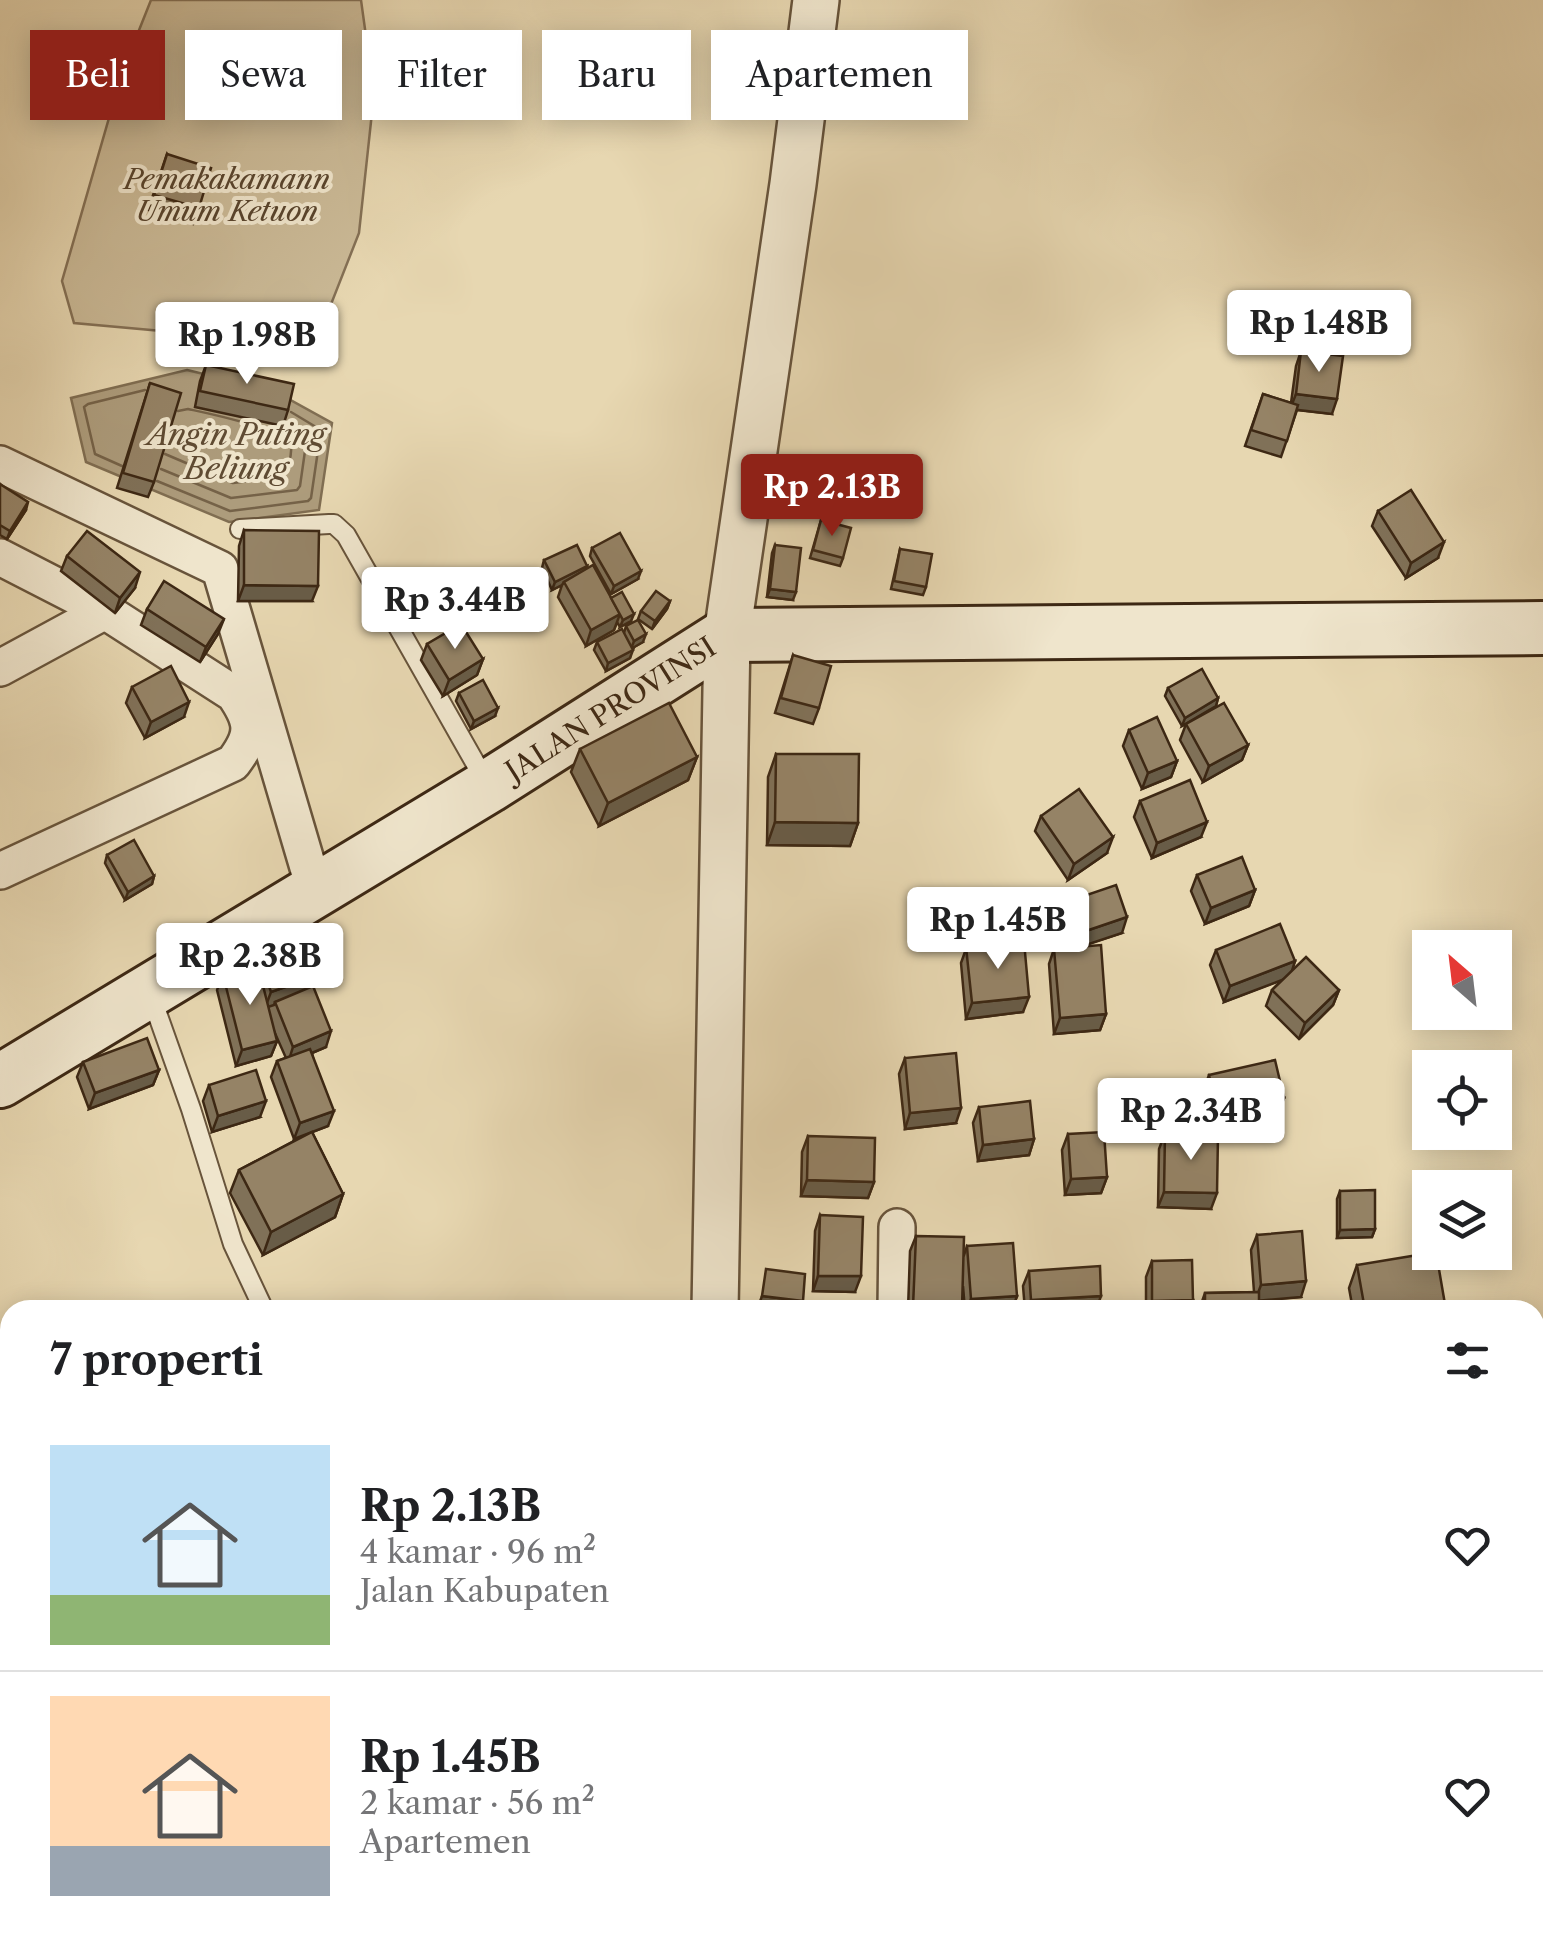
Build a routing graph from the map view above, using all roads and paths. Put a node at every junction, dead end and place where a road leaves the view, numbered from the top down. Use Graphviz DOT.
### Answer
graph roads {
  1 [pos="816,0"];
  2 [pos="0,464"];
  3 [pos="240,529"];
  4 [pos="0,557"];
  5 [pos="105,610"];
  6 [pos="1543,628"];
  7 [pos="727,634"];
  8 [pos="0,668"];
  9 [pos="489,786"];
  10 [pos="0,871"];
  11 [pos="315,891"];
  12 [pos="149,991"];
  13 [pos="0,1081"];
  14 [pos="897,1227"];
  15 [pos="259,1300"];
  16 [pos="715,1300"];
  17 [pos="896,1300"];
  1 -- 7 [label="street"];
  2 -- 11 [label="street"];
  3 -- 9 [label="lane"];
  4 -- 5 [label="street"];
  5 -- 8 [label="street"];
  5 -- 10 [label="street"];
  6 -- 7 [label="main road, JALAN PROVINSI"];
  7 -- 9 [label="main road, JALAN PROVINSI"];
  7 -- 16 [label="street"];
  9 -- 11 [label="main road, JALAN PROVINSI"];
  11 -- 12 [label="main road, JALAN PROVINSI"];
  12 -- 13 [label="main road, JALAN PROVINSI"];
  12 -- 15 [label="lane"];
  14 -- 17 [label="street"];
}
